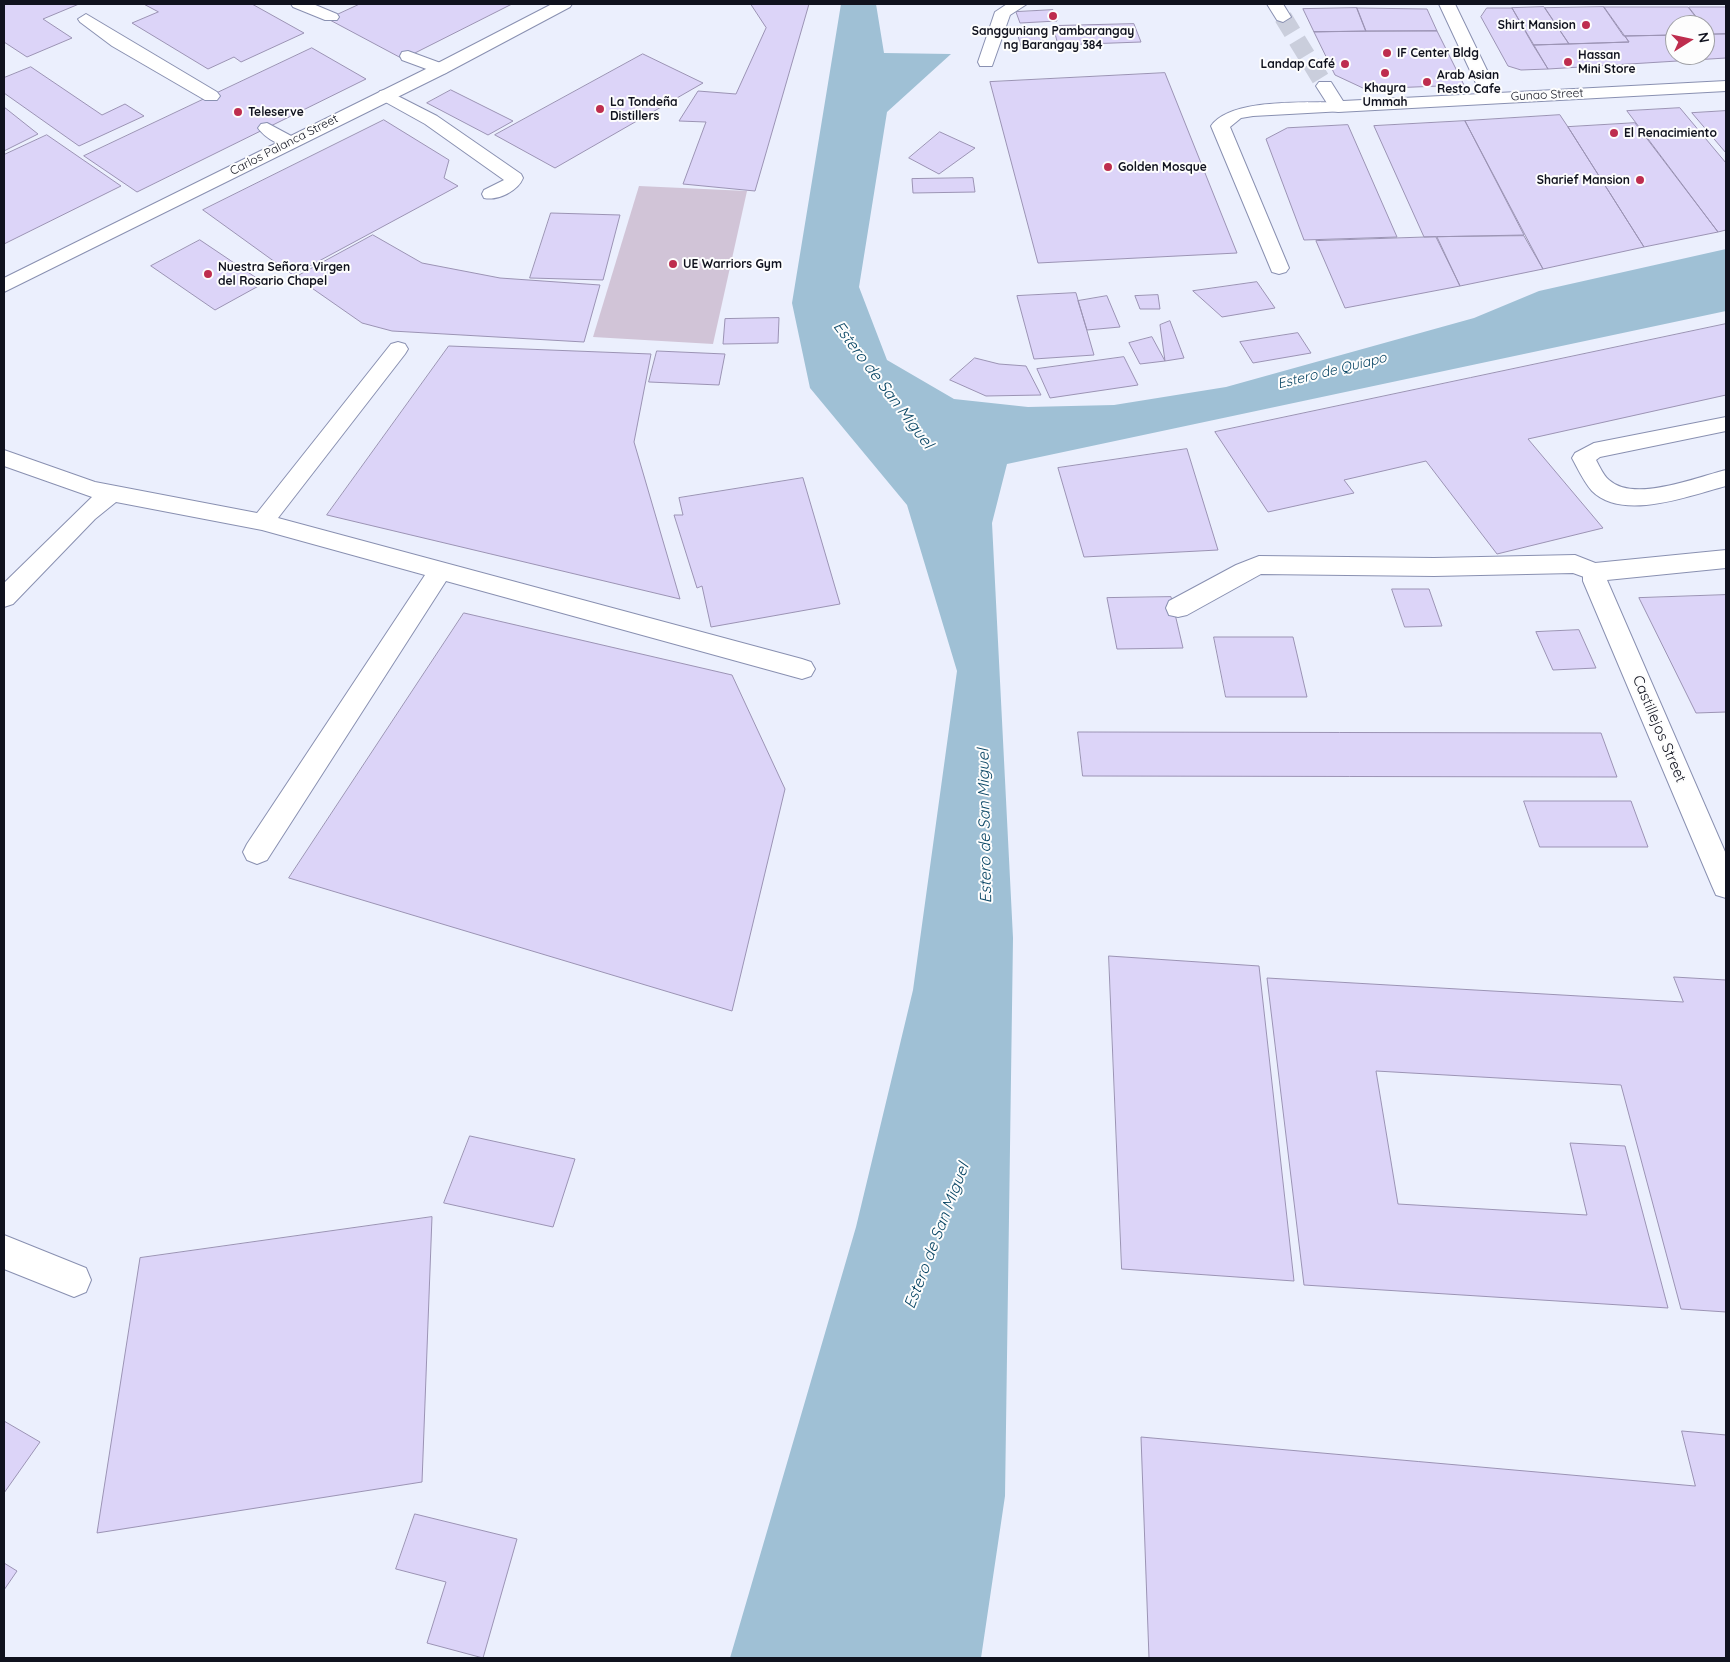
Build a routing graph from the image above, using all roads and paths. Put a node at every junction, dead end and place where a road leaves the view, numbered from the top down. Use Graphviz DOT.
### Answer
graph roads {
  1 [pos="299,4"];
  2 [pos="564,4"];
  3 [pos="1019,4"];
  4 [pos="1447,4"];
  5 [pos="331,17"];
  6 [pos="86,19"];
  7 [pos="408,56"];
  8 [pos="986,62"];
  9 [pos="440,69"];
  10 [pos="1325,86"];
  11 [pos="1726,86"];
  12 [pos="386,95"];
  13 [pos="211,96"];
  14 [pos="1492,98"];
  15 [pos="1338,107"];
  16 [pos="267,128"];
  17 [pos="289,142"];
  18 [pos="492,194"];
  19 [pos="1279,268"];
  20 [pos="4,286"];
  21 [pos="398,349"];
  22 [pos="1726,424"];
  23 [pos="4,458"];
  24 [pos="1726,478"];
  25 [pos="112,493"];
  26 [pos="262,522"];
  27 [pos="1726,559"];
  28 [pos="441,570"];
  29 [pos="1595,572"];
  30 [pos="4,598"];
  31 [pos="1178,608"];
  32 [pos="802,669"];
  33 [pos="257,852"];
  34 [pos="1726,886"];
  35 [pos="4,1252"];
  36 [pos="74,1280"];
  1 -- 5 [label="street"];
  2 -- 9 [label="street, Carlos Palanca Street"];
  3 -- 8 [label="street"];
  4 -- 14 [label="street"];
  6 -- 13 [label="street"];
  7 -- 9 [label="street"];
  9 -- 12 [label="street, Carlos Palanca Street"];
  10 -- 15 [label="street"];
  11 -- 14 [label="street, Gunao Street"];
  12 -- 17 [label="street, Carlos Palanca Street"];
  12 -- 18 [label="street"];
  14 -- 15 [label="street, Gunao Street"];
  15 -- 19 [label="street, Gunao Street"];
  16 -- 17 [label="street"];
  17 -- 20 [label="street, Carlos Palanca Street"];
  21 -- 26 [label="street"];
  22 -- 24 [label="street"];
  23 -- 25 [label="street"];
  25 -- 26 [label="street"];
  25 -- 30 [label="street"];
  26 -- 28 [label="street"];
  27 -- 29 [label="street"];
  28 -- 32 [label="street"];
  28 -- 33 [label="street"];
  29 -- 31 [label="street"];
  29 -- 34 [label="street, Castillejos Street"];
  35 -- 36 [label="street"];
}
